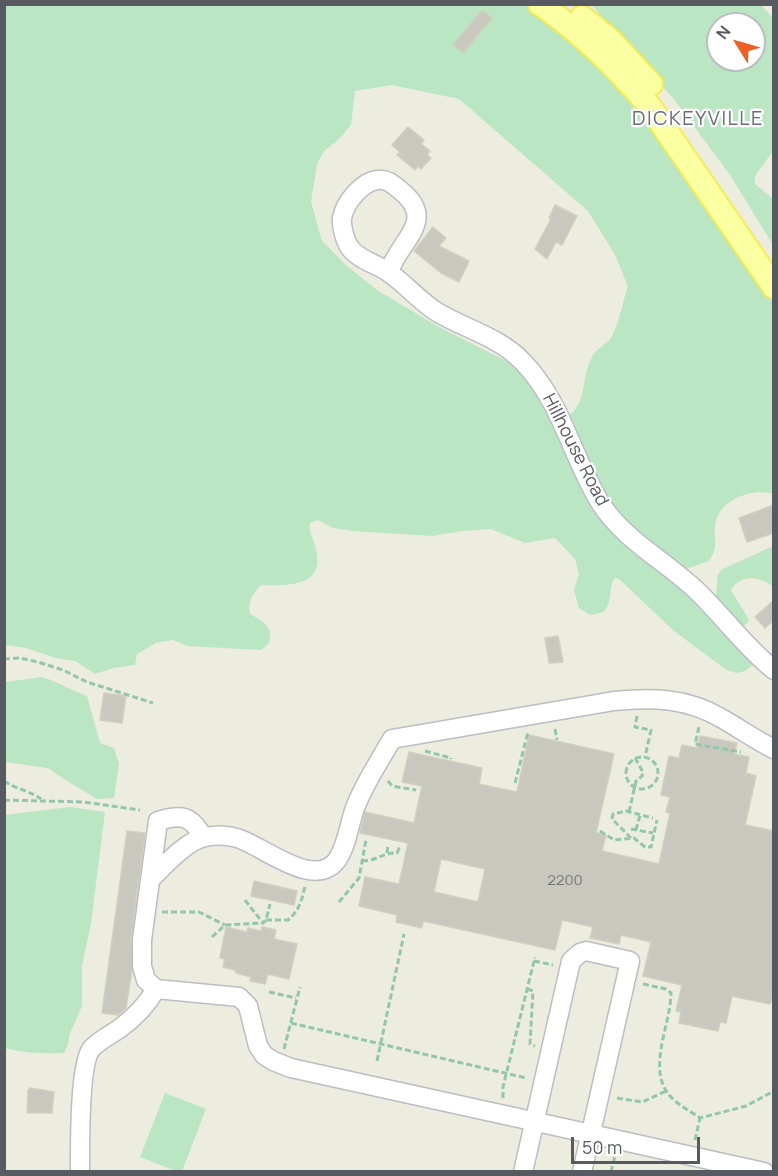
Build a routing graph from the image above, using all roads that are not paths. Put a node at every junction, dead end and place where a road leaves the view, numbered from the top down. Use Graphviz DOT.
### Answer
graph roads {
  1 [pos="540,4"];
  2 [pos="566,4"];
  3 [pos="774,260"];
  4 [pos="389,272"];
  5 [pos="774,287"];
  6 [pos="774,670"];
  7 [pos="773,746"];
  8 [pos="203,837"];
  9 [pos="151,879"];
  10 [pos="156,989"];
  11 [pos="534,1121"];
  12 [pos="591,1134"];
  13 [pos="80,1172"];
  14 [pos="523,1172"];
  15 [pos="582,1172"];
  16 [pos="764,1172"];
  1 -- 5 [label="main road"];
  2 -- 3 [label="main road"];
  4 -- 4 [label="street, Hillhouse Road"];
  4 -- 6 [label="street, Hillhouse Road"];
  7 -- 8 [label="street"];
  8 -- 9 [label="street"];
  8 -- 9 [label="street"];
  9 -- 10 [label="street"];
  10 -- 11 [label="street"];
  10 -- 13 [label="street"];
  11 -- 12 [label="street"];
  11 -- 12 [label="street"];
  11 -- 14 [label="street"];
  12 -- 15 [label="street"];
  12 -- 16 [label="street"];
}
